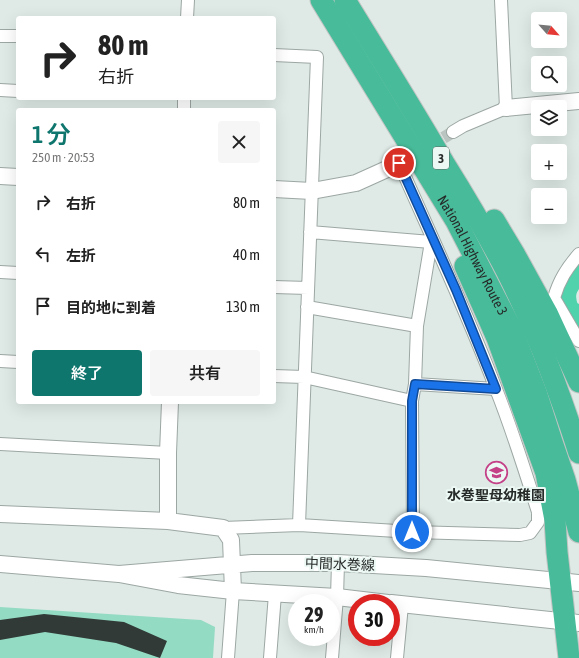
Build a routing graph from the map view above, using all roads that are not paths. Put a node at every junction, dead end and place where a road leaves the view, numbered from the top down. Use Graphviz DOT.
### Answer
graph roads {
  1 [pos="188,0"];
  2 [pos="321,0"];
  3 [pos="345,0"];
  4 [pos="501,0"];
  5 [pos="187,16"];
  6 [pos="0,36"];
  7 [pos="16,36"];
  8 [pos="276,55"];
  9 [pos="0,90"];
  10 [pos="16,91"];
  11 [pos="579,101"];
  12 [pos="506,108"];
  13 [pos="422,125"];
  14 [pos="453,132"];
  15 [pos="403,162"];
  16 [pos="0,176"];
  17 [pos="16,177"];
  18 [pos="276,189"];
  19 [pos="312,191"];
  20 [pos="456,221"];
  21 [pos="310,232"];
  22 [pos="579,254"];
  23 [pos="0,272"];
  24 [pos="16,273"];
  25 [pos="276,287"];
  26 [pos="308,288"];
  27 [pos="307,307"];
  28 [pos="417,326"];
  29 [pos="579,341"];
  30 [pos="0,361"];
  31 [pos="16,362"];
  32 [pos="276,376"];
  33 [pos="304,377"];
  34 [pos="579,382"];
  35 [pos="415,384"];
  36 [pos="496,389"];
  37 [pos="412,401"];
  38 [pos="170,404"];
  39 [pos="0,444"];
  40 [pos="168,453"];
  41 [pos="579,453"];
  42 [pos="0,514"];
  43 [pos="168,521"];
  44 [pos="576,523"];
  45 [pos="299,525"];
  46 [pos="223,528"];
  47 [pos="412,532"];
  48 [pos="0,564"];
  49 [pos="338,564"];
  50 [pos="231,565"];
  51 [pos="119,574"];
  52 [pos="570,582"];
  53 [pos="233,591"];
  54 [pos="275,594"];
  55 [pos="337,594"];
  56 [pos="288,595"];
  57 [pos="400,605"];
  58 [pos="572,622"];
  59 [pos="333,646"];
  60 [pos="396,646"];
  61 [pos="228,658"];
  62 [pos="270,658"];
  63 [pos="332,658"];
  64 [pos="397,658"];
  65 [pos="568,658"];
  1 -- 5 [label="street"];
  2 -- 20 [label="highway, National Highway Route 3 / 3"];
  3 -- 13 [label="highway, National Highway Route 3 / 3"];
  4 -- 12 [label="street"];
  6 -- 7 [label="street"];
  8 -- 19 [label="street"];
  9 -- 10 [label="street"];
  11 -- 12 [label="main road"];
  12 -- 14 [label="street"];
  13 -- 34 [label="highway"];
  13 -- 41 [label="highway, National Highway Route 3 / 3"];
  15 -- 19 [label="main road"];
  15 -- 36 [label="street"];
  16 -- 17 [label="main road"];
  18 -- 19 [label="main road"];
  19 -- 21 [label="street"];
  20 -- 44 [label="highway, National Highway Route 3 / 3"];
  20 -- 52 [label="highway"];
  21 -- 26 [label="street"];
  21 -- 28 [label="street"];
  22 -- 29 [label="street"];
  23 -- 24 [label="street"];
  25 -- 26 [label="street"];
  26 -- 27 [label="street"];
  27 -- 28 [label="street"];
  27 -- 33 [label="street"];
  28 -- 35 [label="street"];
  30 -- 31 [label="street"];
  32 -- 33 [label="street"];
  33 -- 37 [label="street"];
  33 -- 45 [label="street"];
  35 -- 36 [label="street"];
  35 -- 37 [label="street"];
  36 -- 47 [label="street"];
  37 -- 47 [label="street"];
  38 -- 40 [label="main road"];
  39 -- 40 [label="street"];
  40 -- 43 [label="main road"];
  42 -- 43 [label="main road"];
  43 -- 46 [label="main road"];
  45 -- 46 [label="street"];
  45 -- 47 [label="street"];
  46 -- 50 [label="main road"];
  48 -- 51 [label="main road, 中間水巻線"];
  49 -- 50 [label="main road, 中間水巻線"];
  49 -- 52 [label="main road, 中間水巻線"];
  49 -- 55 [label="street"];
  50 -- 51 [label="main road, 中間水巻線"];
  50 -- 53 [label="main road"];
  51 -- 53 [label="main road, 中間水巻線"];
  52 -- 58 [label="highway"];
  53 -- 54 [label="main road, 中間水巻線"];
  53 -- 61 [label="street"];
  54 -- 56 [label="main road, 中間水巻線"];
  54 -- 62 [label="street"];
  57 -- 58 [label="main road, 中間水巻線"];
  58 -- 65 [label="highway"];
  59 -- 63 [label="street"];
  60 -- 64 [label="street"];
}
